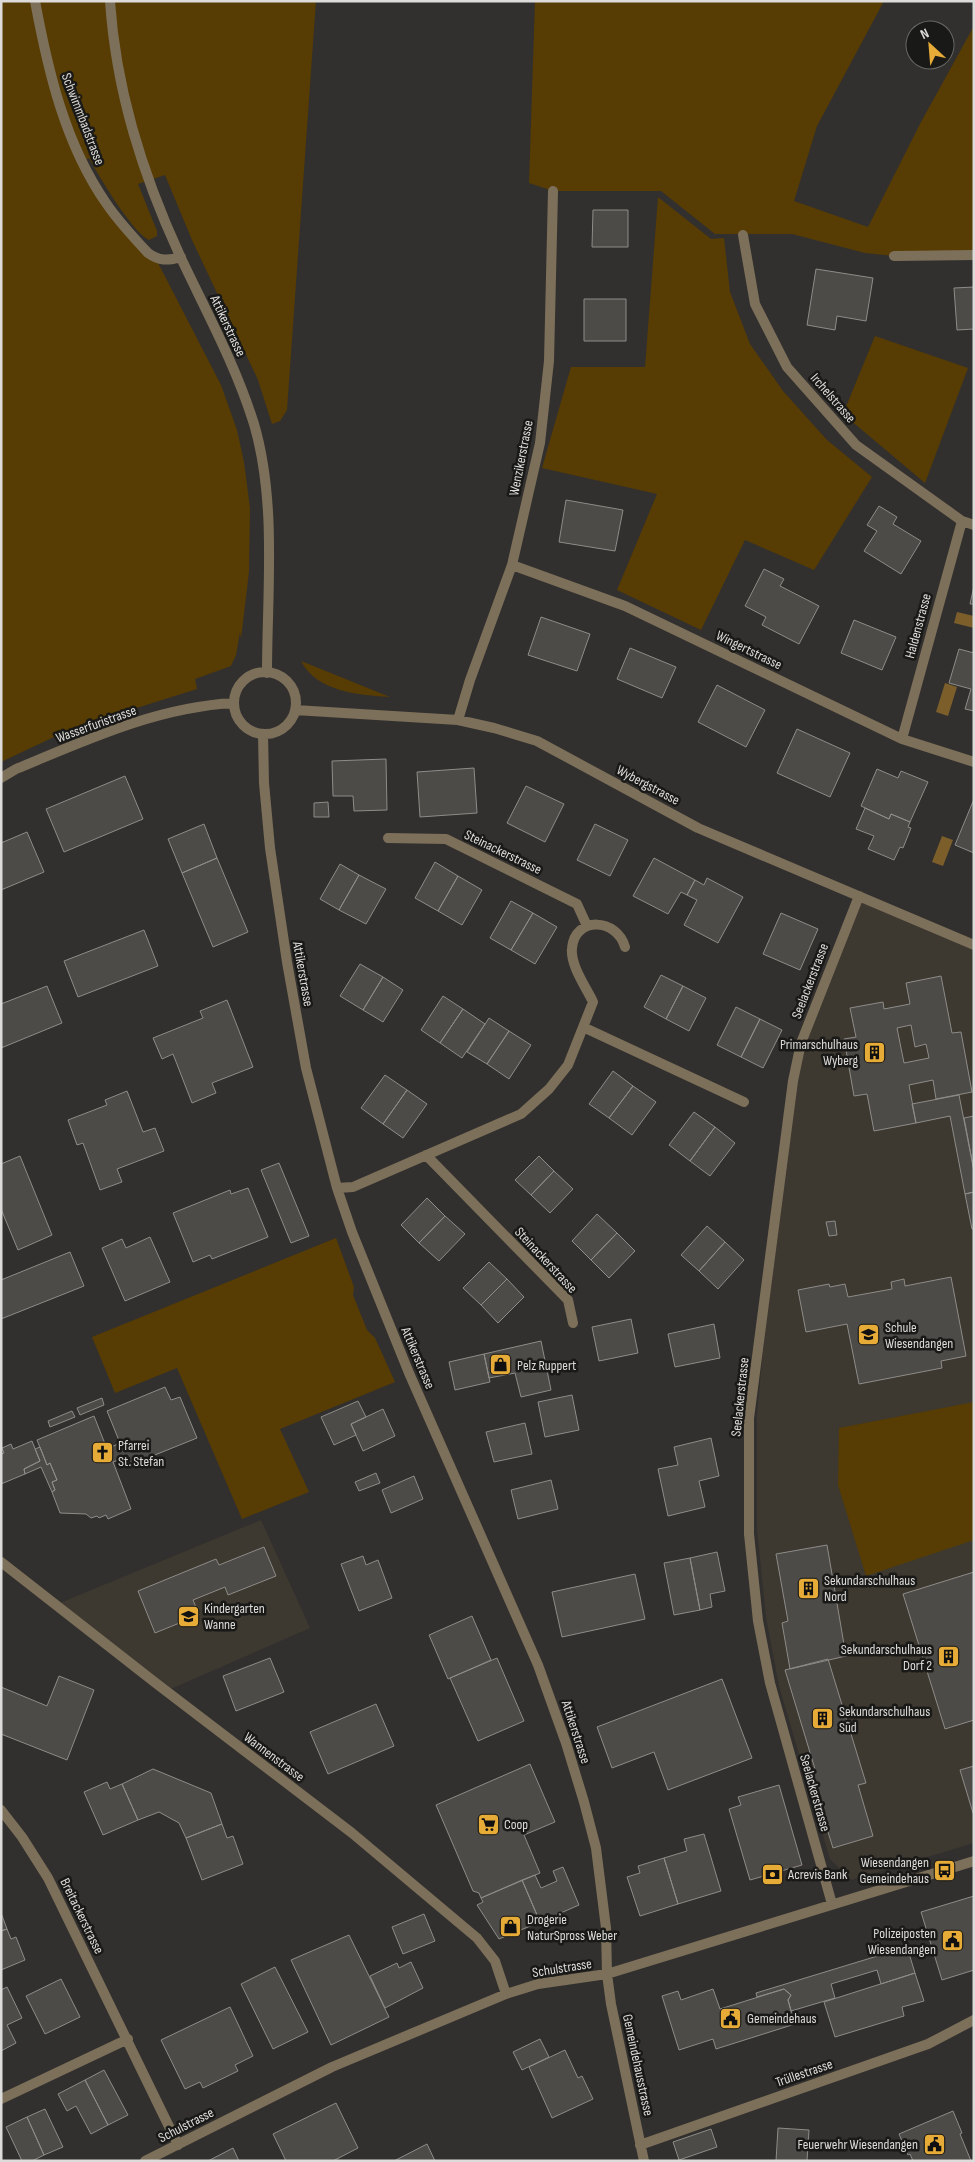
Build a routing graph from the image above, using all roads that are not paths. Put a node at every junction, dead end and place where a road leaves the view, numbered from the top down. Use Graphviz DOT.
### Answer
graph roads {
  1 [pos="35,1"];
  2 [pos="110,1"];
  3 [pos="553,191"];
  4 [pos="743,235"];
  5 [pos="974,255"];
  6 [pos="894,256"];
  7 [pos="181,257"];
  8 [pos="962,521"];
  9 [pos="974,525"];
  10 [pos="512,565"];
  11 [pos="267,672"];
  12 [pos="234,703"];
  13 [pos="295,710"];
  14 [pos="458,720"];
  15 [pos="263,734"];
  16 [pos="902,739"];
  17 [pos="974,762"];
  18 [pos="1,778"];
  19 [pos="388,838"];
  20 [pos="859,896"];
  21 [pos="587,926"];
  22 [pos="974,945"];
  23 [pos="626,948"];
  24 [pos="583,1027"];
  25 [pos="744,1102"];
  26 [pos="426,1155"];
  27 [pos="337,1188"];
  28 [pos="573,1323"];
  29 [pos="1,1562"];
  30 [pos="1,1810"];
  31 [pos="974,1861"];
  32 [pos="832,1904"];
  33 [pos="607,1974"];
  34 [pos="506,1994"];
  35 [pos="974,2020"];
  36 [pos="128,2039"];
  37 [pos="1,2099"];
  38 [pos="178,2145"];
  39 [pos="640,2145"];
  40 [pos="145,2161"];
  41 [pos="644,2161"];
  1 -- 7 [label="street, Schwimmbadstrasse"];
  2 -- 7 [label="street, Attikerstrasse"];
  3 -- 10 [label="street, Wenzikerstrasse"];
  4 -- 8 [label="street, Irchelstrasse"];
  5 -- 6 [label="street"];
  7 -- 11 [label="street, Attikerstrasse"];
  8 -- 9 [label="street, Irchelstrasse"];
  8 -- 16 [label="street, Haldenstrasse"];
  10 -- 14 [label="street, Wenzikerstrasse"];
  10 -- 16 [label="street, Wingertstrasse"];
  11 -- 12 [label="street"];
  11 -- 13 [label="street"];
  12 -- 15 [label="street"];
  12 -- 18 [label="street, Wasserfuristrasse"];
  13 -- 14 [label="street, Wybergstrasse"];
  13 -- 15 [label="street"];
  14 -- 20 [label="street, Wybergstrasse"];
  15 -- 27 [label="street, Attikerstrasse"];
  16 -- 17 [label="street, Wingertstrasse"];
  19 -- 21 [label="street, Steinackerstrasse"];
  20 -- 22 [label="street, Wybergstrasse"];
  20 -- 32 [label="street, Seelackerstrasse"];
  21 -- 23 [label="street"];
  21 -- 24 [label="street"];
  24 -- 25 [label="street"];
  24 -- 26 [label="street"];
  26 -- 27 [label="street"];
  26 -- 28 [label="street, Steinackerstrasse"];
  27 -- 33 [label="street, Attikerstrasse"];
  29 -- 34 [label="street, Wannenstrasse"];
  30 -- 36 [label="street, Breitackerstrasse"];
  31 -- 32 [label="street, Schulstrasse"];
  32 -- 33 [label="street, Schulstrasse"];
  33 -- 34 [label="street, Schulstrasse"];
  33 -- 39 [label="street, Gemeindehausstrasse"];
  34 -- 38 [label="street, Schulstrasse"];
  35 -- 39 [label="street, Trüllestrasse"];
  36 -- 37 [label="street"];
  36 -- 38 [label="street, Breitackerstrasse"];
  38 -- 40 [label="street, Schulstrasse"];
  39 -- 41 [label="street, Gemeindehausstrasse"];
}
